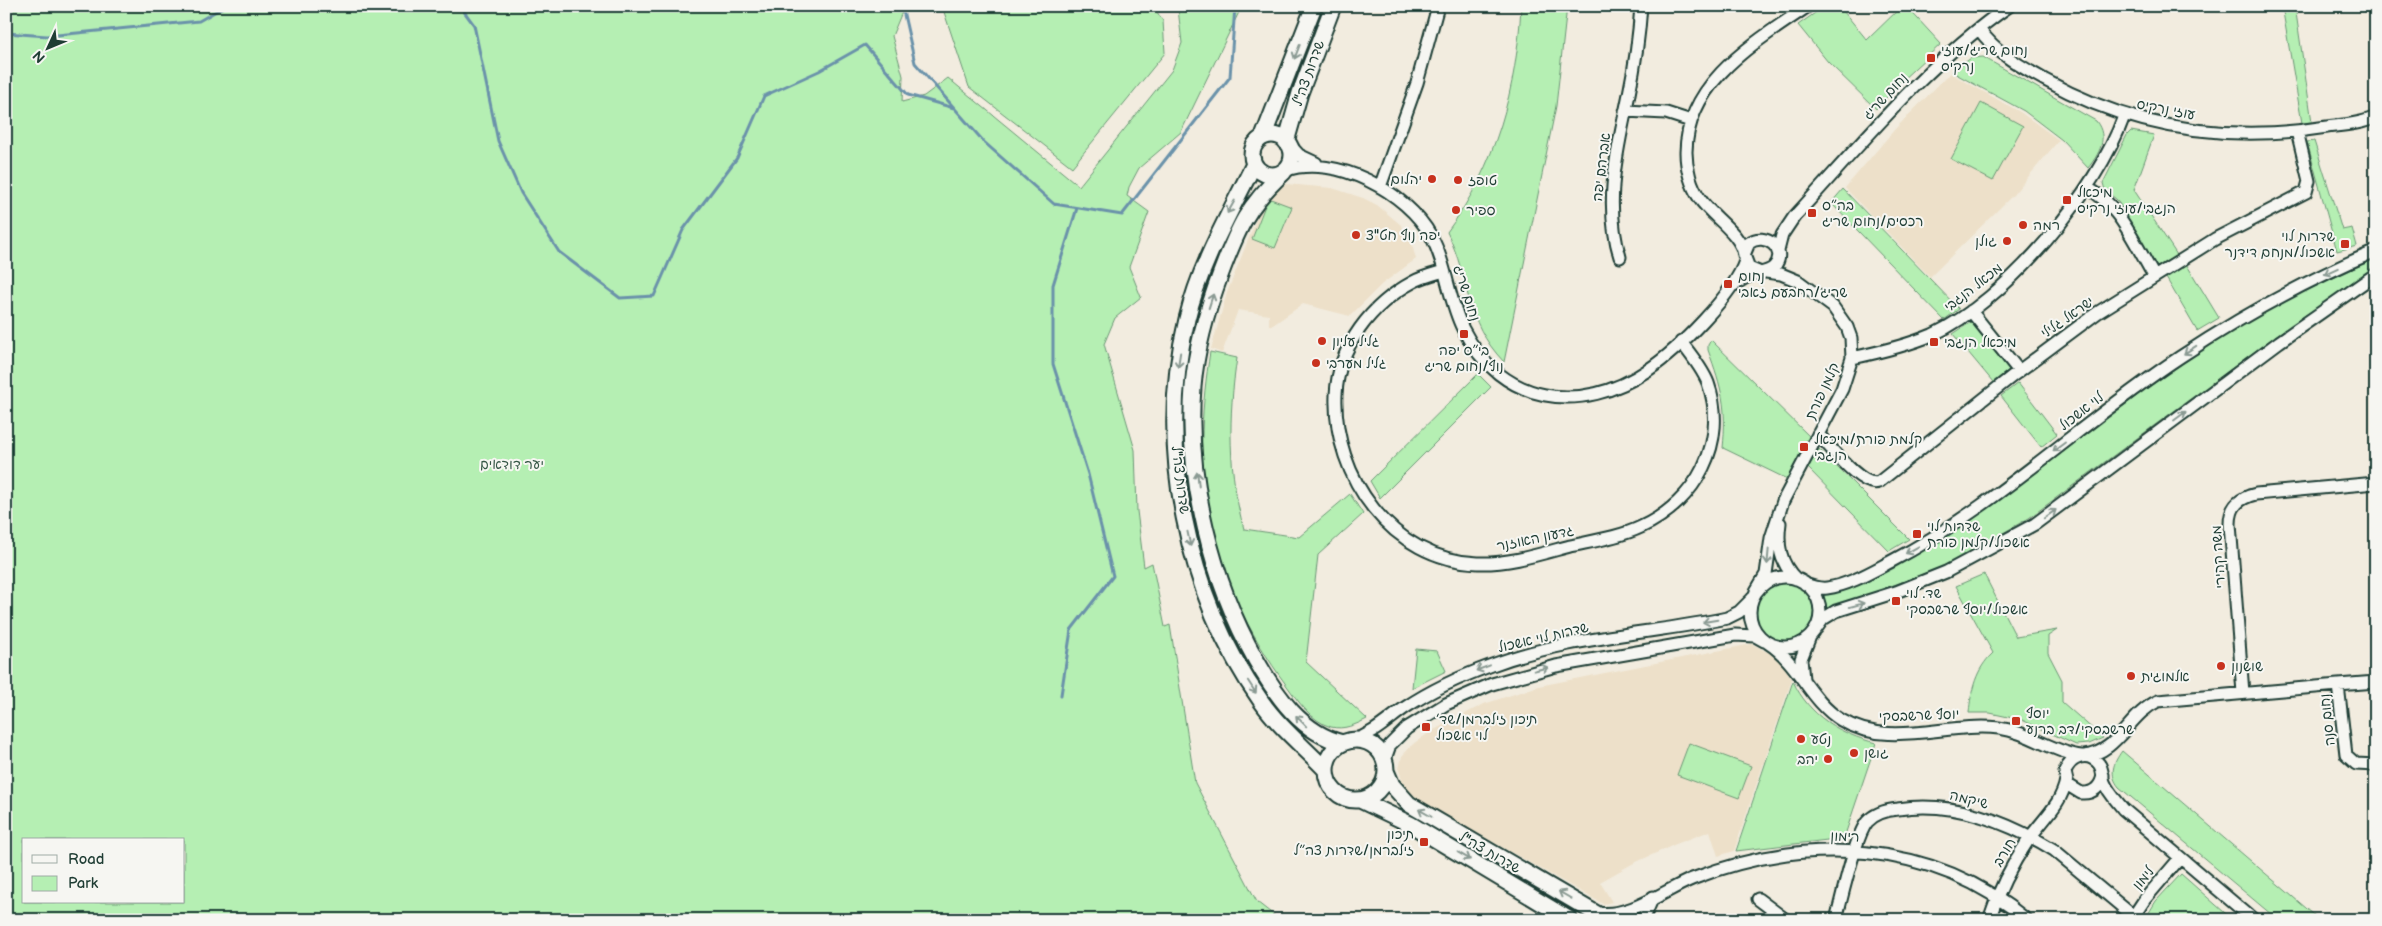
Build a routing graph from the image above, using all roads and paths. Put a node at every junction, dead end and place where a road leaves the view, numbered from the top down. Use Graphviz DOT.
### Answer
graph roads {
  1 [pos="1314,6"];
  2 [pos="1333,6"];
  3 [pos="1438,6"];
  4 [pos="1641,6"];
  5 [pos="1808,6"];
  6 [pos="2009,6"];
  7 [pos="1979,29"];
  8 [pos="1625,111"];
  9 [pos="2124,116"];
  10 [pos="2374,119"];
  11 [pos="1691,121"];
  12 [pos="2297,131"];
  13 [pos="1263,137"];
  14 [pos="1288,143"];
  15 [pos="1254,164"];
  16 [pos="1329,168"];
  17 [pos="1285,171"];
  18 [pos="1380,187"];
  19 [pos="2086,188"];
  20 [pos="1794,217"];
  21 [pos="1727,228"];
  22 [pos="1759,239"];
  23 [pos="2376,251"];
  24 [pos="1778,252"];
  25 [pos="1620,257"];
  26 [pos="1744,258"];
  27 [pos="1444,271"];
  28 [pos="1763,272"];
  29 [pos="2376,274"];
  30 [pos="2154,276"];
  31 [pos="1801,283"];
  32 [pos="1733,286"];
  33 [pos="1971,311"];
  34 [pos="1681,342"];
  35 [pos="1852,358"];
  36 [pos="2019,371"];
  37 [pos="1818,434"];
  38 [pos="2376,484"];
  39 [pos="1786,494"];
  40 [pos="1801,582"];
  41 [pos="1754,595"];
  42 [pos="1812,633"];
  43 [pos="1766,642"];
  44 [pos="2376,682"];
  45 [pos="1806,685"];
  46 [pos="2338,686"];
  47 [pos="2243,693"];
  48 [pos="1347,742"];
  49 [pos="2110,745"];
  50 [pos="2047,746"];
  51 [pos="2083,756"];
  52 [pos="2376,765"];
  53 [pos="1385,766"];
  54 [pos="1326,770"];
  55 [pos="2102,772"];
  56 [pos="2066,779"];
  57 [pos="2084,794"];
  58 [pos="1360,800"];
  59 [pos="2056,806"];
  60 [pos="2122,808"];
  61 [pos="2031,836"];
  62 [pos="1856,850"];
  63 [pos="2180,858"];
  64 [pos="1997,896"];
  65 [pos="1653,897"];
  66 [pos="1758,900"];
  67 [pos="1601,916"];
  68 [pos="2134,918"];
  69 [pos="1570,920"];
  70 [pos="1643,920"];
  71 [pos="1786,920"];
  72 [pos="1836,920"];
  73 [pos="1988,920"];
  74 [pos="2027,920"];
  75 [pos="2254,920"];
  1 -- 13 [label="main road, שדרות צה\"ל, one-way"];
  2 -- 14 [label="main road, שדרות צה\"ל"];
  3 -- 18 [label="street"];
  4 -- 8 [label="street, אברהם יפה"];
  5 -- 11 [label="street"];
  6 -- 7 [label="street, נחום שריג"];
  7 -- 9 [label="street, עוזי נרקיס"];
  7 -- 20 [label="street, נחום שריג"];
  8 -- 11 [label="street"];
  8 -- 25 [label="street, אברהם יפה"];
  9 -- 12 [label="street, עוזי נרקיס"];
  9 -- 19 [label="street, מכאל הנגבי"];
  10 -- 12 [label="street, עוזי נרקיס"];
  11 -- 21 [label="street"];
  12 -- 30 [label="street, ישראל גלילי"];
  13 -- 14 [label="main road"];
  13 -- 15 [label="main road"];
  14 -- 16 [label="street, נחום שריג"];
  14 -- 17 [label="main road"];
  15 -- 17 [label="main road"];
  15 -- 54 [label="main road, שדרות צה\"ל, one-way"];
  16 -- 17 [label="street, נחום שריג"];
  16 -- 18 [label="street, נחום שריג"];
  48 -- 17 [label="main road, שדרות צה\"ל, one-way"];
  18 -- 27 [label="street, נחום שריג"];
  19 -- 30 [label="street"];
  19 -- 33 [label="street, מכאל הנגבי"];
  20 -- 22 [label="street, נחום שריג"];
  20 -- 24 [label="street, נחום שריג"];
  21 -- 22 [label="street"];
  21 -- 26 [label="street"];
  22 -- 24 [label="street"];
  22 -- 26 [label="street"];
  23 -- 40 [label="street, לוי אשכול, one-way"];
  24 -- 28 [label="street"];
  24 -- 31 [label="street, קלמן פורת"];
  26 -- 28 [label="street"];
  26 -- 32 [label="street, נחום שריג"];
  27 -- 34 [label="street, נחום שריג"];
  27 -- 34 [label="street, גדעון האוזנר"];
  28 -- 31 [label="street, קלמן פורת"];
  28 -- 32 [label="street, נחום שריג"];
  42 -- 29 [label="street, one-way"];
  30 -- 36 [label="street, ישראל גלילי"];
  31 -- 35 [label="street, קלמן פורת"];
  32 -- 34 [label="street, נחום שריג"];
  33 -- 35 [label="street, מכאל הנגבי"];
  33 -- 36 [label="street"];
  35 -- 37 [label="street, קלמן פורת"];
  36 -- 37 [label="street, ישראל גלילי"];
  37 -- 39 [label="street, קלמן פורת"];
  38 -- 47 [label="street, משה קהירי"];
  39 -- 40 [label="street, קלמן פורת"];
  39 -- 41 [label="street, קלמן פורת, one-way"];
  40 -- 41 [label="street"];
  40 -- 42 [label="street"];
  41 -- 43 [label="street"];
  41 -- 48 [label="street, שדרות לוי אשכול, one-way"];
  42 -- 43 [label="street"];
  42 -- 45 [label="street, יוסף שרשבסקי"];
  43 -- 45 [label="street, יוסף שרשבסקי"];
  53 -- 43 [label="street, one-way"];
  44 -- 46 [label="street, נחום סנה"];
  45 -- 50 [label="street, יוסף שרשבסקי"];
  46 -- 47 [label="street"];
  46 -- 52 [label="street, נחום סנה"];
  47 -- 49 [label="street"];
  48 -- 53 [label="main road"];
  48 -- 54 [label="main road"];
  49 -- 51 [label="street"];
  49 -- 55 [label="street"];
  50 -- 51 [label="street, יוסף שרשבסקי"];
  50 -- 56 [label="street, יוסף שרשבסקי"];
  51 -- 55 [label="street"];
  51 -- 56 [label="street"];
  53 -- 58 [label="main road"];
  67 -- 53 [label="main road, שדרות צה\"ל, one-way"];
  54 -- 58 [label="main road"];
  55 -- 57 [label="street"];
  55 -- 60 [label="street"];
  56 -- 57 [label="street"];
  56 -- 59 [label="street, חורב"];
  57 -- 59 [label="street, חורב"];
  57 -- 60 [label="street"];
  58 -- 69 [label="main road, שדרות צה\"ל, one-way"];
  59 -- 61 [label="street, חורב"];
  60 -- 63 [label="street"];
  61 -- 62 [label="street, שיקמה"];
  61 -- 64 [label="street, חורב"];
  61 -- 68 [label="street, שיקמה"];
  62 -- 64 [label="street, רימון"];
  62 -- 65 [label="street, רימון"];
  62 -- 72 [label="street, שיקמה"];
  63 -- 68 [label="street, לימון"];
  63 -- 75 [label="street"];
  64 -- 73 [label="street, חורב"];
  64 -- 74 [label="street, רימון"];
  65 -- 67 [label="street, רימון"];
  65 -- 70 [label="street"];
  66 -- 71 [label="street"];
}
